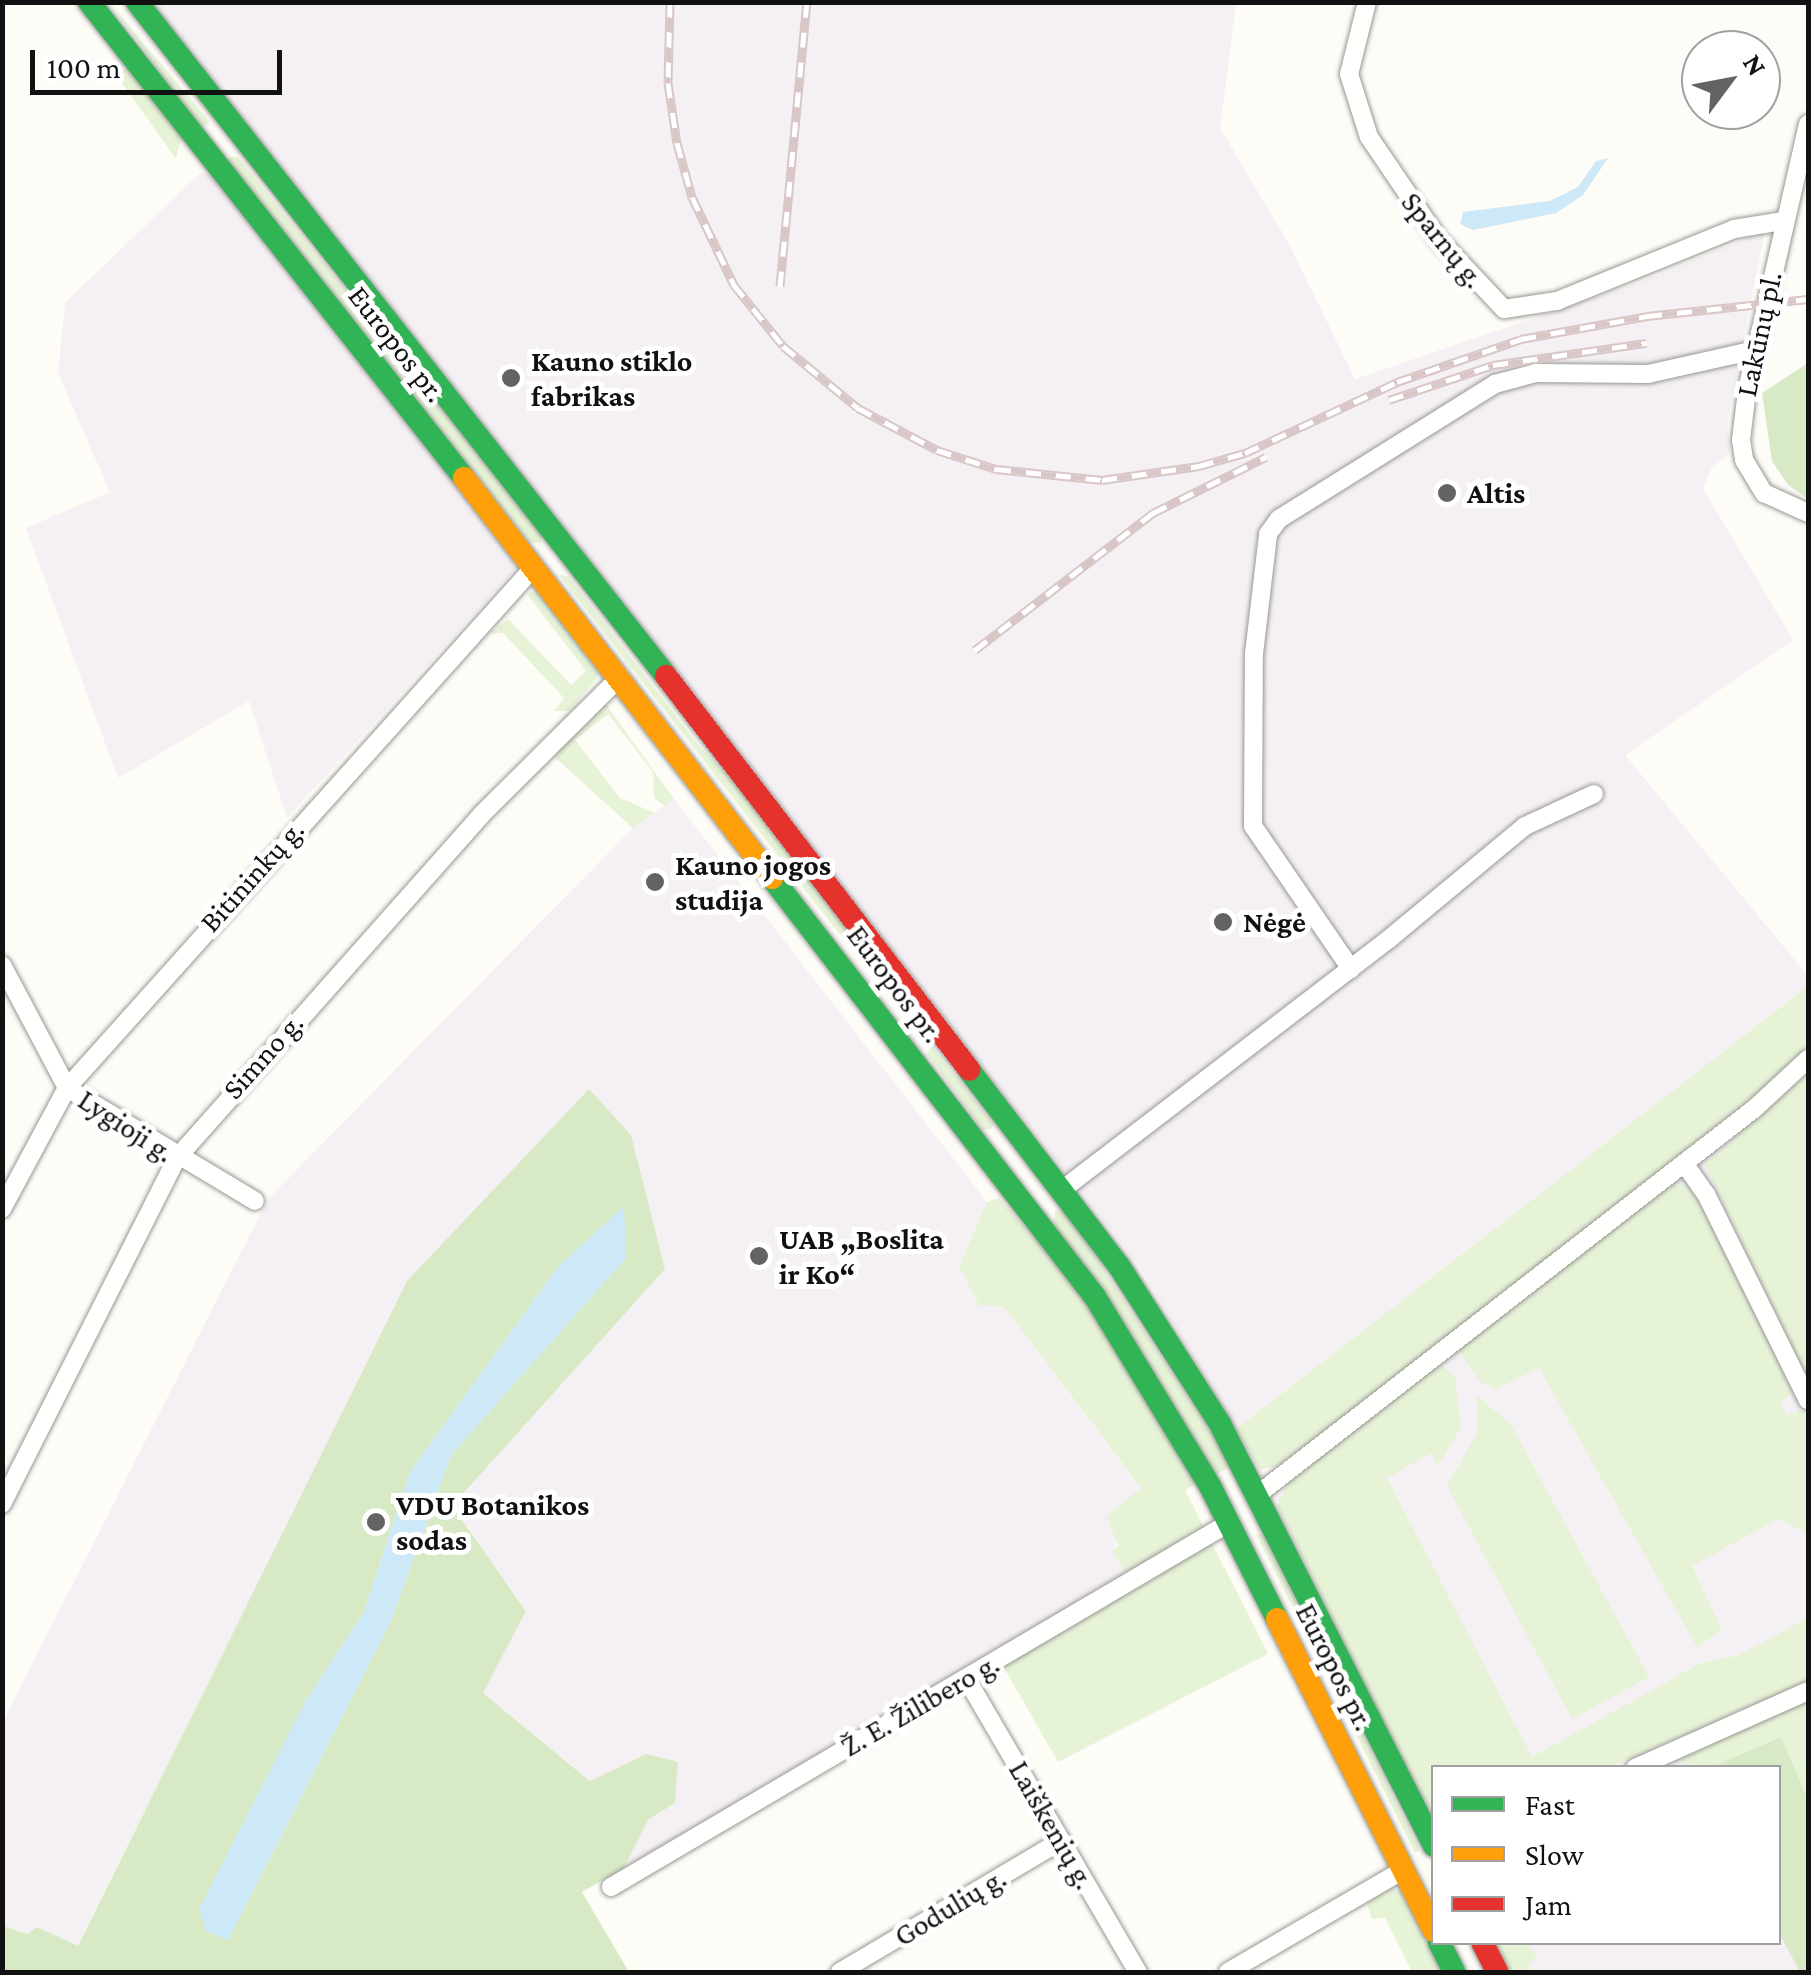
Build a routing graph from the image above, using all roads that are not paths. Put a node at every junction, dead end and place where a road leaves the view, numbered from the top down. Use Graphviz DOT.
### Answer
graph roads {
  1 [pos="88,2"];
  2 [pos="137,2"];
  3 [pos="1367,2"];
  4 [pos="1808,124"];
  5 [pos="233,125"];
  6 [pos="205,148"];
  7 [pos="1783,222"];
  8 [pos="1755,350"];
  9 [pos="1808,513"];
  10 [pos="534,567"];
  11 [pos="582,568"];
  12 [pos="620,677"];
  13 [pos="1594,794"];
  14 [pos="2,965"];
  15 [pos="1352,969"];
  16 [pos="935,1025"];
  17 [pos="905,1048"];
  18 [pos="1808,1059"];
  19 [pos="67,1088"];
  20 [pos="176,1159"];
  21 [pos="1684,1163"];
  22 [pos="1062,1190"];
  23 [pos="255,1201"];
  24 [pos="2,1209"];
  25 [pos="1032,1214"];
  26 [pos="1808,1400"];
  27 [pos="1260,1500"];
  28 [pos="2,1504"];
  29 [pos="1229,1524"];
  30 [pos="966,1678"];
  31 [pos="1808,1691"];
  32 [pos="1642,1765"];
  33 [pos="1061,1840"];
  34 [pos="1431,1840"];
  35 [pos="1431,1856"];
  36 [pos="1403,1870"];
  37 [pos="611,1887"];
  38 [pos="1431,1924"];
  39 [pos="1441,1945"];
  40 [pos="1484,1945"];
  41 [pos="840,1972"];
  42 [pos="1138,1972"];
  43 [pos="1228,1972"];
  44 [pos="1454,1972"];
  45 [pos="1497,1972"];
  1 -- 6 [label="main road, Europos pr."];
  2 -- 5 [label="main road, Europos pr."];
  3 -- 7 [label="street, Sparnų g."];
  4 -- 7 [label="street, Lakūnų pl."];
  5 -- 6 [label="main road"];
  5 -- 11 [label="main road, Europos pr."];
  6 -- 10 [label="main road, Europos pr."];
  7 -- 8 [label="street, Lakūnų pl."];
  8 -- 9 [label="street, Lakūnų pl."];
  8 -- 15 [label="street"];
  10 -- 11 [label="main road"];
  10 -- 12 [label="main road, Europos pr."];
  10 -- 19 [label="street, Bitininkų g."];
  11 -- 16 [label="main road, Europos pr."];
  12 -- 17 [label="main road, Europos pr."];
  12 -- 20 [label="street, Simno g."];
  13 -- 15 [label="street"];
  14 -- 19 [label="street, Lygioji g."];
  15 -- 22 [label="street"];
  16 -- 17 [label="main road"];
  16 -- 22 [label="main road, Europos pr."];
  17 -- 25 [label="main road, Europos pr."];
  18 -- 21 [label="street"];
  19 -- 20 [label="street, Lygioji g."];
  19 -- 24 [label="street, Bitininkų g."];
  20 -- 23 [label="street, Lygioji g."];
  20 -- 28 [label="street, Simno g."];
  21 -- 26 [label="street"];
  21 -- 27 [label="street"];
  22 -- 25 [label="main road"];
  22 -- 27 [label="main road, Europos pr."];
  25 -- 29 [label="main road, Europos pr."];
  27 -- 29 [label="main road"];
  27 -- 34 [label="main road, Europos pr."];
  29 -- 30 [label="street, Ž. E. Žilibero g."];
  29 -- 36 [label="main road, Europos pr."];
  30 -- 33 [label="street, Laiškenių g."];
  30 -- 37 [label="street, Ž. E. Žilibero g."];
  31 -- 32 [label="street"];
  33 -- 41 [label="street, Godulių g."];
  33 -- 42 [label="street, Laiškenių g."];
  35 -- 36 [label="main road"];
  36 -- 38 [label="main road, Europos pr."];
  36 -- 43 [label="street"];
  39 -- 44 [label="main road"];
  40 -- 45 [label="main road"];
}
